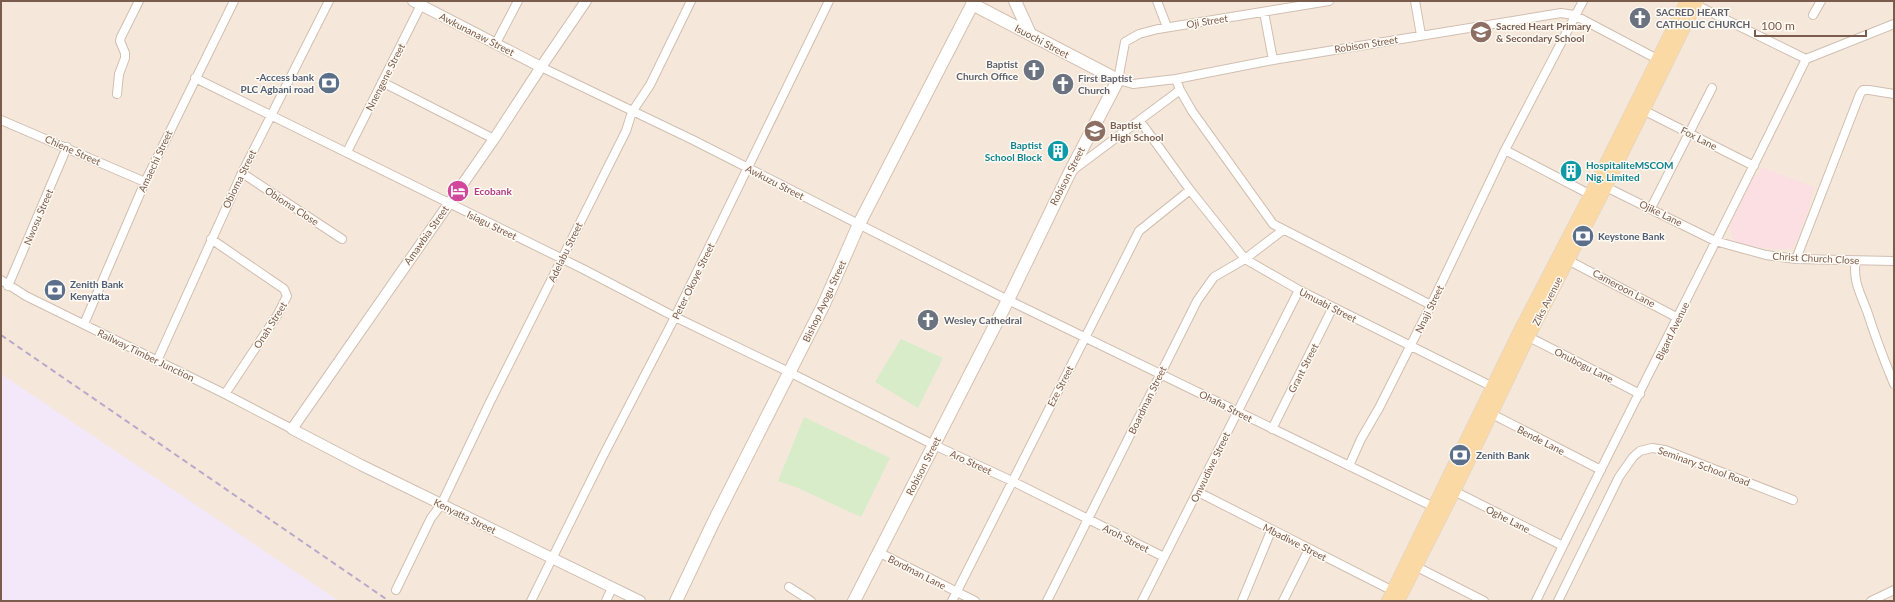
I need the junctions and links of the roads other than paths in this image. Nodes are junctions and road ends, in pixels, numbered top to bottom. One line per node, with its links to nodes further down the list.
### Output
1 (139, 1): 35 (street)
2 (234, 1): 29 (street, Amaechi Street)
3 (328, 1): 39 (street, Obioma Street)
4 (518, 1): 24 (street)
5 (586, 1): 28 (street, Amawbia Street)
6 (691, 1): 38 (street, Adelabu Street)
7 (829, 1): 48 (street, Peter Okoye Street)
8 (1015, 1): 22 (main road)
9 (1157, 1): 21 (street)
10 (1329, 1): 17 (street, Oji Street)
11 (1415, 1): 23 (street)
12 (1821, 1): 18 (street)
13 (419, 2): 24 (street, Awkunanaw Street); 32 (street, Nnengene Street)
14 (971, 2): 22 (main road, Isuochi Street); 57 (main road, Bishop Ayogu Street)
15 (1692, 2): 25 (street); 27 (main road, Ziks Avenue)
16 (1580, 3): 19 (street, Nnaji Street)
17 (1264, 12): 21 (street, Oji Street); 26 (street)
18 (1813, 15)
19 (1574, 16): 23 (street, Robison Street); 27 (street); 45 (street, Nnaji Street)
20 (1894, 24): 25 (street)
21 (1167, 27): 31 (street, Oji Street)
22 (1030, 34): 31 (main road, Isuochi Street)
23 (1421, 36): 26 (street, Robison Street)
24 (496, 43): 28 (street, Awkunanaw Street)
25 (1806, 59): 47 (street, Bigard Avenue)
26 (1273, 60): 30 (street, Robison Street)
27 (1662, 62): 37 (main road, Ziks Avenue)
28 (540, 67): 38 (street, Awkuzu Street); 43 (street, Amawbia Street)
29 (195, 78): 39 (street, Isiagu Street); 51 (street, Amaechi Street)
30 (1176, 79): 31 (street, Robison Street); 34 (street)
31 (1118, 80): 50 (main road, Robison Street)
32 (382, 82): 43 (street); 46 (street, Nnengene Street)
33 (1712, 88): 42 (street)
34 (1180, 90): 41 (street); 58 (street)
35 (117, 94)
36 (1894, 94): 65 (street)
37 (1639, 108): 42 (street, Fox Lane); 52 (main road, Ziks Avenue)
38 (632, 112): 48 (street, Awkuzu Street); 64 (street, Adelabu Street)
39 (271, 116): 46 (street, Isiagu Street); 49 (street, Obioma Street)
40 (1, 120): 44 (street, Chiene Street)
41 (1140, 121): 50 (street); 53 (street, Umuabi Street)
42 (1689, 133): 47 (street, Fox Lane); 56 (street)
43 (494, 139): 55 (street, Amawbia Street)
44 (67, 148): 51 (street, Chiene Street); 69 (street, Nwosu Street)
45 (1505, 150): 54 (street); 72 (street, Nnaji Street)
46 (347, 152): 55 (street, Isiagu Street)
47 (1754, 166): 61 (street, Bigard Avenue)
48 (747, 168): 57 (street, Awkuzu Street); 74 (street, Peter Okoye Street)
49 (242, 173): 59 (street, Obioma Street); 60 (street, Obioma Close)
50 (1069, 174): 71 (main road, Robison Street)
51 (145, 182): 76 (street, Amaechi Street)
52 (1601, 184): 54 (main road, Ziks Avenue); 56 (street, Ojike Lane)
53 (1190, 190): 62 (street, Umuabi Street); 78 (street, Eze Street)
54 (1595, 196): 63 (main road, Ziks Avenue)
55 (448, 204): 64 (street, Isiagu Street); 89 (street, Amawbia Street)
56 (1651, 208): 61 (street, Ojike Lane)
57 (859, 224): 71 (street, Awkuzu Street); 81 (main road, Bishop Ayogu Street)
58 (1283, 230): 62 (street, Boardman Street); 72 (street)
59 (211, 239): 80 (street, Obioma Street); 85 (street, Onah Street)
60 (342, 239)
61 (1715, 241): 65 (street, Christ Church Close); 75 (street, Bigard Avenue)
62 (1246, 258): 70 (street, Umuabi Street); 82 (street, Boardman Street)
63 (1563, 258): 75 (street, Cameroon Lane); 77 (main road, Ziks Avenue)
64 (562, 259): 74 (street, Isiagu Street); 98 (street, Adelabu Street)
65 (1796, 259): 66 (street, Christ Church Close)
66 (1856, 261): 67 (street, Christ Church Close); 83 (street)
67 (1894, 261)
68 (1, 280): 69 (street, Railway Timber Junction)
69 (8, 286): 76 (street, Railway Timber Junction)
70 (1299, 290): 73 (street, Umuabi Street); 87 (street, Onwudiwe Street)
71 (1008, 300): 78 (street, Ohafia Street); 91 (main road, Robison Street)
72 (1431, 305): 79 (street, Nnaji Street)
73 (1333, 307): 79 (street, Umuabi Street); 90 (street, Grant Street)
74 (675, 317): 81 (street, Isiagu Street); 106 (street, Peter Okoye Street)
75 (1678, 318): 86 (street, Bigard Avenue)
76 (84, 324): 80 (street, Railway Timber Junction)
77 (1524, 335): 84 (main road, Ziks Avenue); 86 (street, Onubogu Lane)
78 (1085, 337): 82 (street, Ohafia Street); 94 (street, Eze Street)
79 (1410, 346): 84 (street, Umuabi Street); 92 (street, Nnaji Street)
80 (157, 361): 85 (street, Railway Timber Junction)
81 (789, 372): 91 (street, Aro Street); 117 (main road, Bishop Ayogu Street)
82 (1160, 373): 87 (street, Ohafia Street); 100 (street, Boardman Street)
83 (1894, 384)
84 (1497, 389): 88 (main road, Ziks Avenue)
85 (225, 394): 89 (street, Railway Timber Junction)
86 (1640, 394): 93 (street, Bigard Avenue)
87 (1237, 411): 90 (street, Ohafia Street); 96 (street, Onwudiwe Street)
88 (1486, 411): 93 (street, Bende Lane); 95 (main road, Ziks Avenue); 99 (main road, Ziks Avenue)
89 (292, 429): 98 (street, Kenyatta Street)
90 (1272, 429): 92 (street, Ohafia Street)
91 (934, 445): 94 (street, Aro Street); 104 (main road, Robison Street)
92 (1349, 466): 99 (street, Ohafia Street)
93 (1601, 470): 102 (street, Bigard Avenue)
94 (1012, 481): 100 (street, Aro Street); 112 (street, Eze Street)
95 (1454, 491): 99 (main road, Ziks Avenue); 102 (street, Oghe Lane)
96 (1198, 492): 101 (street, Mbadiwe Street); 105 (street, Onwudiwe Street)
97 (1793, 500): 128 (street, Seminary School Road)
98 (441, 505): 106 (street, Kenyatta Street); 110 (street, Adelabu Street)
99 (1439, 509): 107 (main road, Ziks Avenue)
100 (1089, 519): 105 (street, Aroh Street); 122 (street, Boardman Street)
101 (1271, 531): 103 (street, Mbadiwe Street); 124 (street)
102 (1562, 546): 127 (street, Bigard Avenue)
103 (1309, 549): 113 (street, Mbadiwe Street); 125 (street)
104 (880, 553): 112 (street, Bordman Lane); 119 (main road, Robison Street)
105 (1164, 557): 123 (street, Onwudiwe Street)
106 (553, 558): 109 (street, Kenyatta Street); 114 (street, Peter Okoye Street)
107 (1412, 564): 113 (main road, Ziks Avenue); 126 (street)
108 (789, 587): 118 (street)
109 (612, 588): 115 (street); 116 (street, Kenyatta Street)
110 (396, 590)
111 (1894, 590): 129 (street)
112 (957, 592): 120 (street, Eze Street); 121 (street, Bordman Lane)
113 (1395, 597)
114 (531, 601)
115 (606, 601)
116 (640, 601)
117 (676, 601)
118 (811, 601)
119 (854, 601)
120 (952, 601)
121 (975, 601)
122 (1047, 601)
123 (1142, 601)
124 (1242, 601)
125 (1283, 601)
126 (1484, 601)
127 (1536, 601)
128 (1558, 601)
129 (1871, 601)

